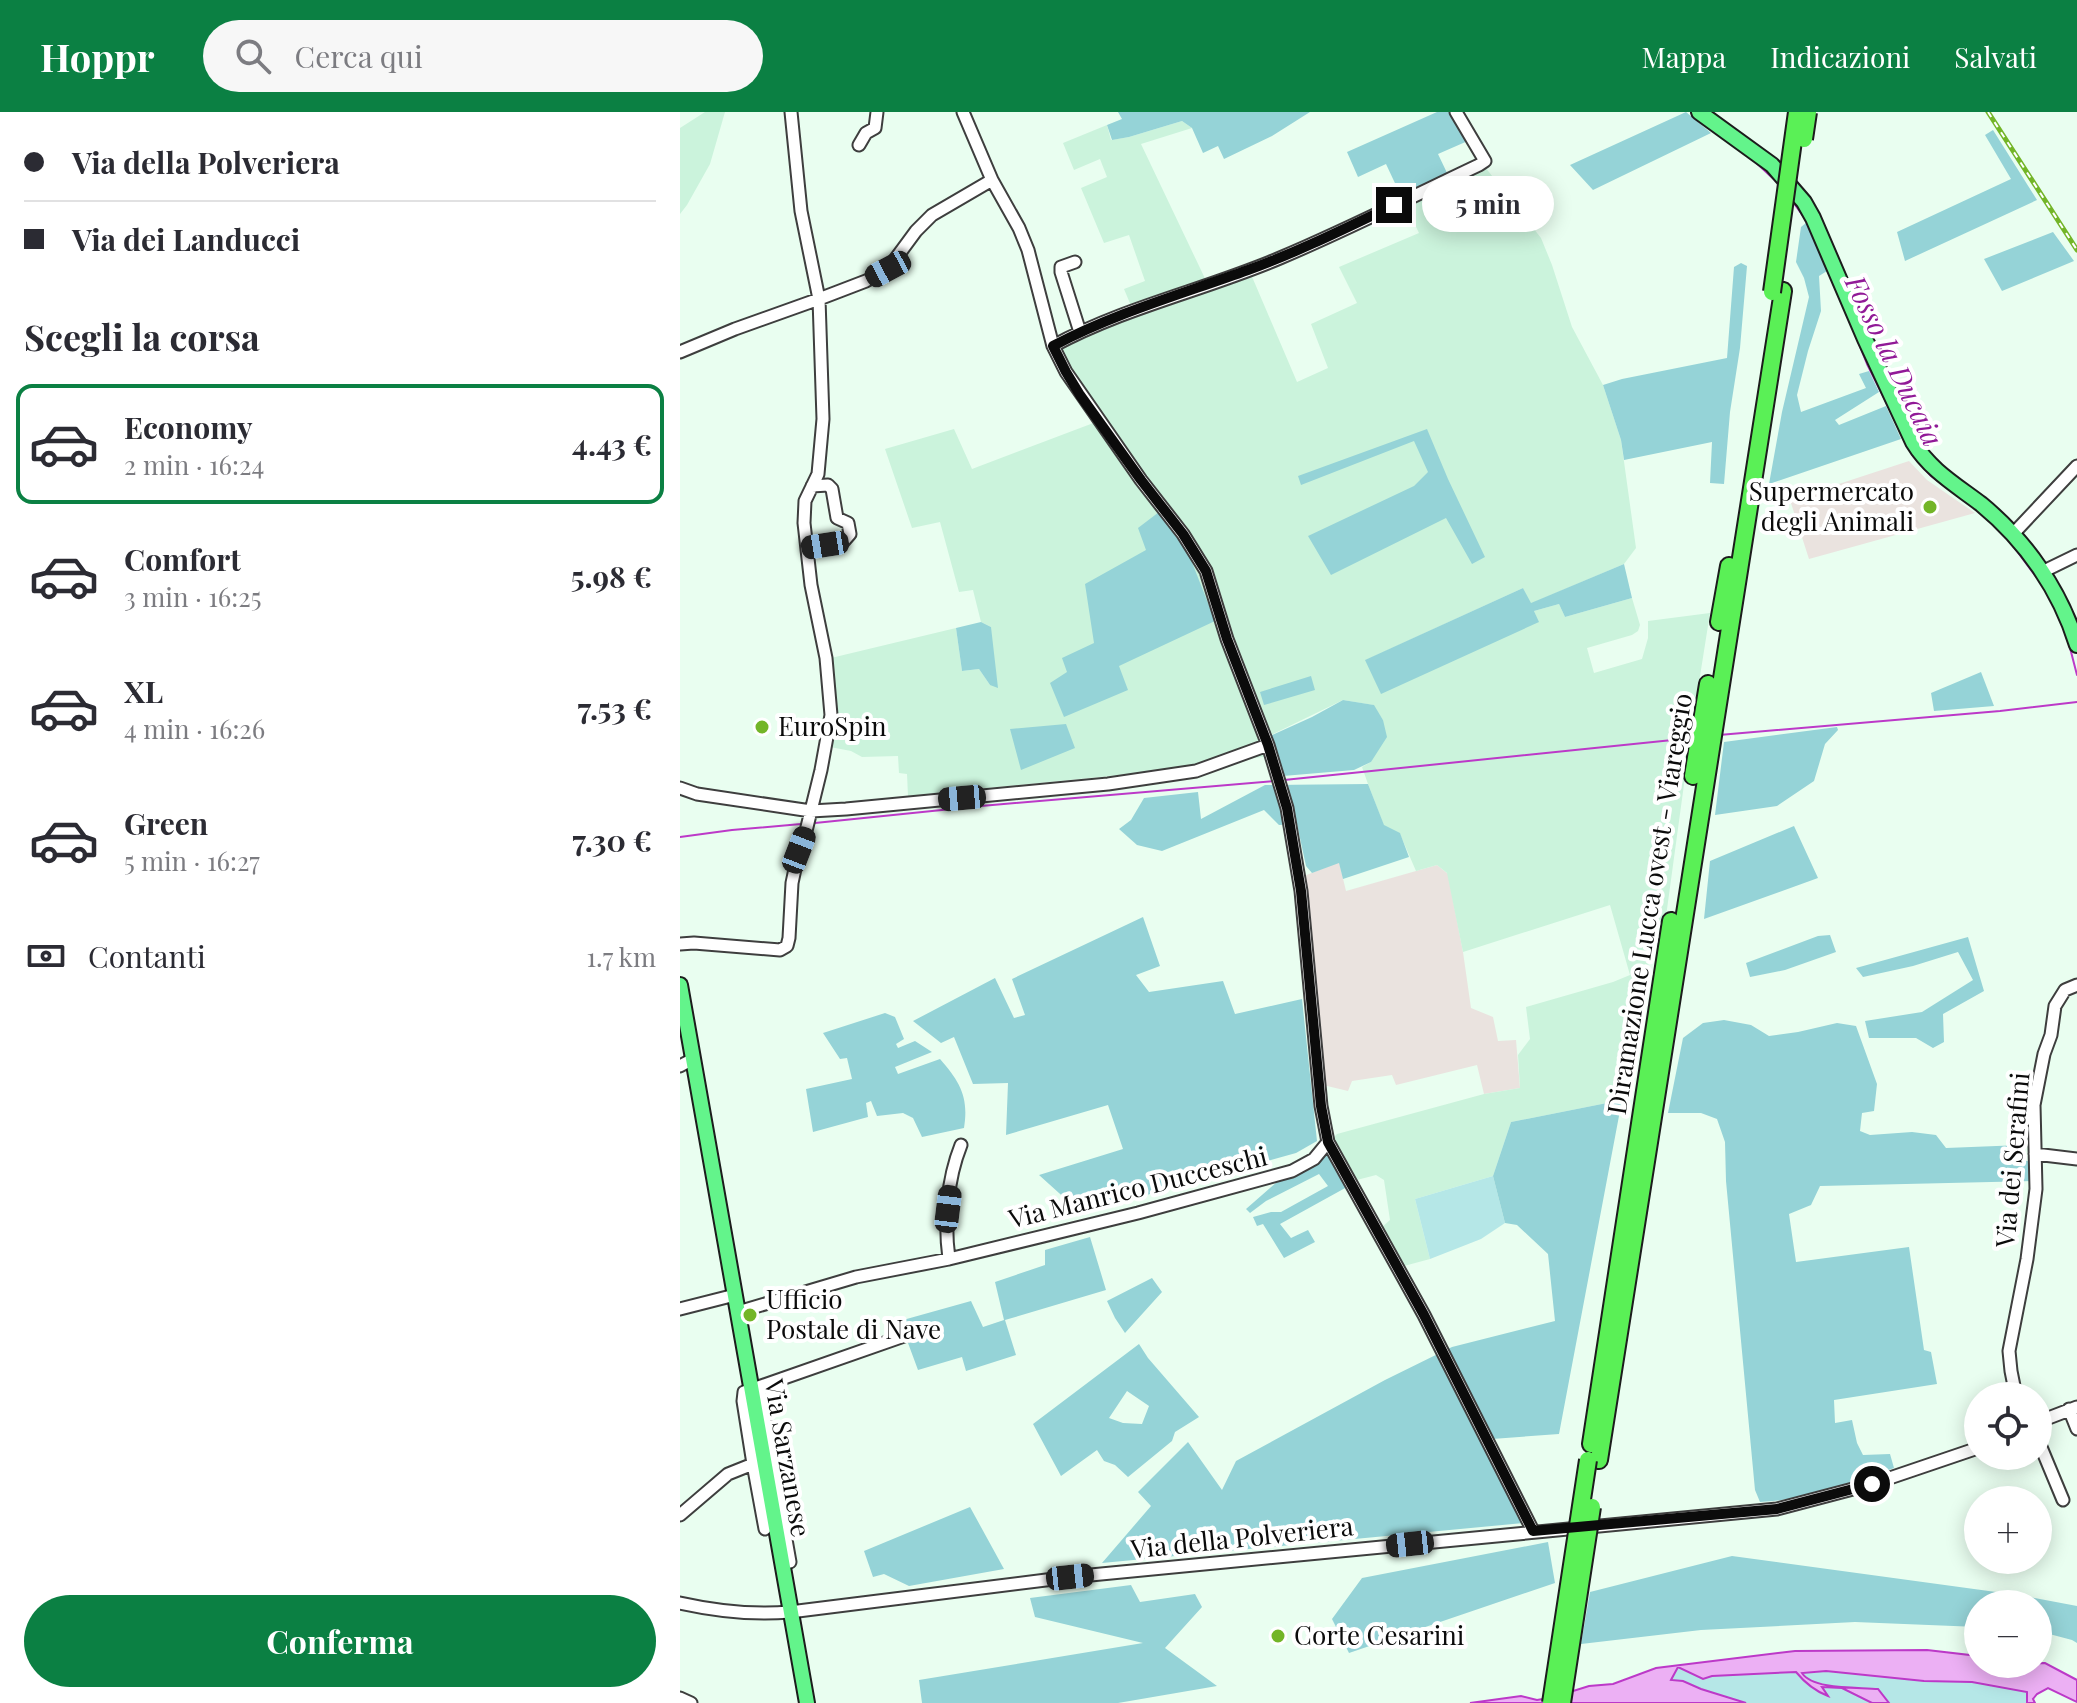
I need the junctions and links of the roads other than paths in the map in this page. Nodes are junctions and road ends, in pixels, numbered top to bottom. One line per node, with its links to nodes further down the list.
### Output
1 (791, 112): 12 (street)
2 (877, 112): 8 (street)
3 (963, 112): 9 (street)
4 (1456, 112): 13 (street)
5 (1699, 112): 18 (main road)
6 (1797, 112): 11 (highway, Diramazione Lucca ovest - Viareggio, bridge)
7 (1808, 112): 11 (highway, Diramazione Lucca ovest - Viareggio, bridge)
8 (859, 145)
9 (992, 180): 12 (street); 14 (street)
10 (1075, 262): 13 (street)
11 (1777, 291): 45 (highway, Diramazione Lucca ovest - Viareggio)
12 (819, 299): 15 (street); 17 (street)
13 (1080, 332): 14 (street)
14 (1053, 346): 23 (street)
15 (680, 352)
16 (2077, 466): 18 (street)
17 (812, 486): 19 (street); 19 (street)
18 (2013, 534): 21 (main road)
19 (807, 548): 25 (street)
20 (2077, 555): 21 (street)
21 (2042, 572): 22 (main road)
22 (2077, 645)
23 (1268, 745): 25 (street); 30 (street)
24 (680, 788): 25 (street)
25 (811, 811): 26 (street)
26 (680, 944)
27 (680, 985): 29 (main road, Via Sarzanese)
28 (2077, 985): 32 (street, Via dei Serafini)
29 (686, 1063): 35 (main road, Via Sarzanese)
30 (1328, 1142): 34 (street, Via Manrico Ducceschi); 51 (street)
31 (961, 1145): 34 (street)
32 (2035, 1154): 33 (street); 39 (street, Via dei Serafini)
33 (2077, 1159)
34 (949, 1259): 37 (street, Via Manrico Ducceschi)
35 (735, 1295): 36 (street); 37 (main road, Via Sarzanese)
36 (680, 1309)
37 (738, 1312): 40 (main road, Via Sarzanese)
38 (907, 1335): 40 (street)
39 (2013, 1382)
40 (755, 1387): 46 (street); 52 (street); 54 (main road, Via Sarzanese)
41 (2073, 1408): 42 (street); 43 (street)
42 (2052, 1416)
43 (2077, 1429)
44 (1964, 1453): 51 (street, Via della Polveriera)
45 (1594, 1460): 58 (highway, Diramazione Lucca ovest - Viareggio, bridge); 59 (highway, Diramazione Lucca ovest - Viareggio, bridge)
46 (753, 1464): 49 (street); 50 (street)
47 (2050, 1470): 48 (street)
48 (2063, 1500)
49 (680, 1515)
50 (765, 1529)
51 (1533, 1531): 54 (street, Via della Polveriera)
52 (790, 1562)
53 (680, 1603): 54 (street, Via della Polveriera)
54 (790, 1612): 57 (main road, Via Sarzanese)
55 (680, 1698): 56 (street)
56 (691, 1703)
57 (807, 1703)
58 (1551, 1703)
59 (1562, 1703)

